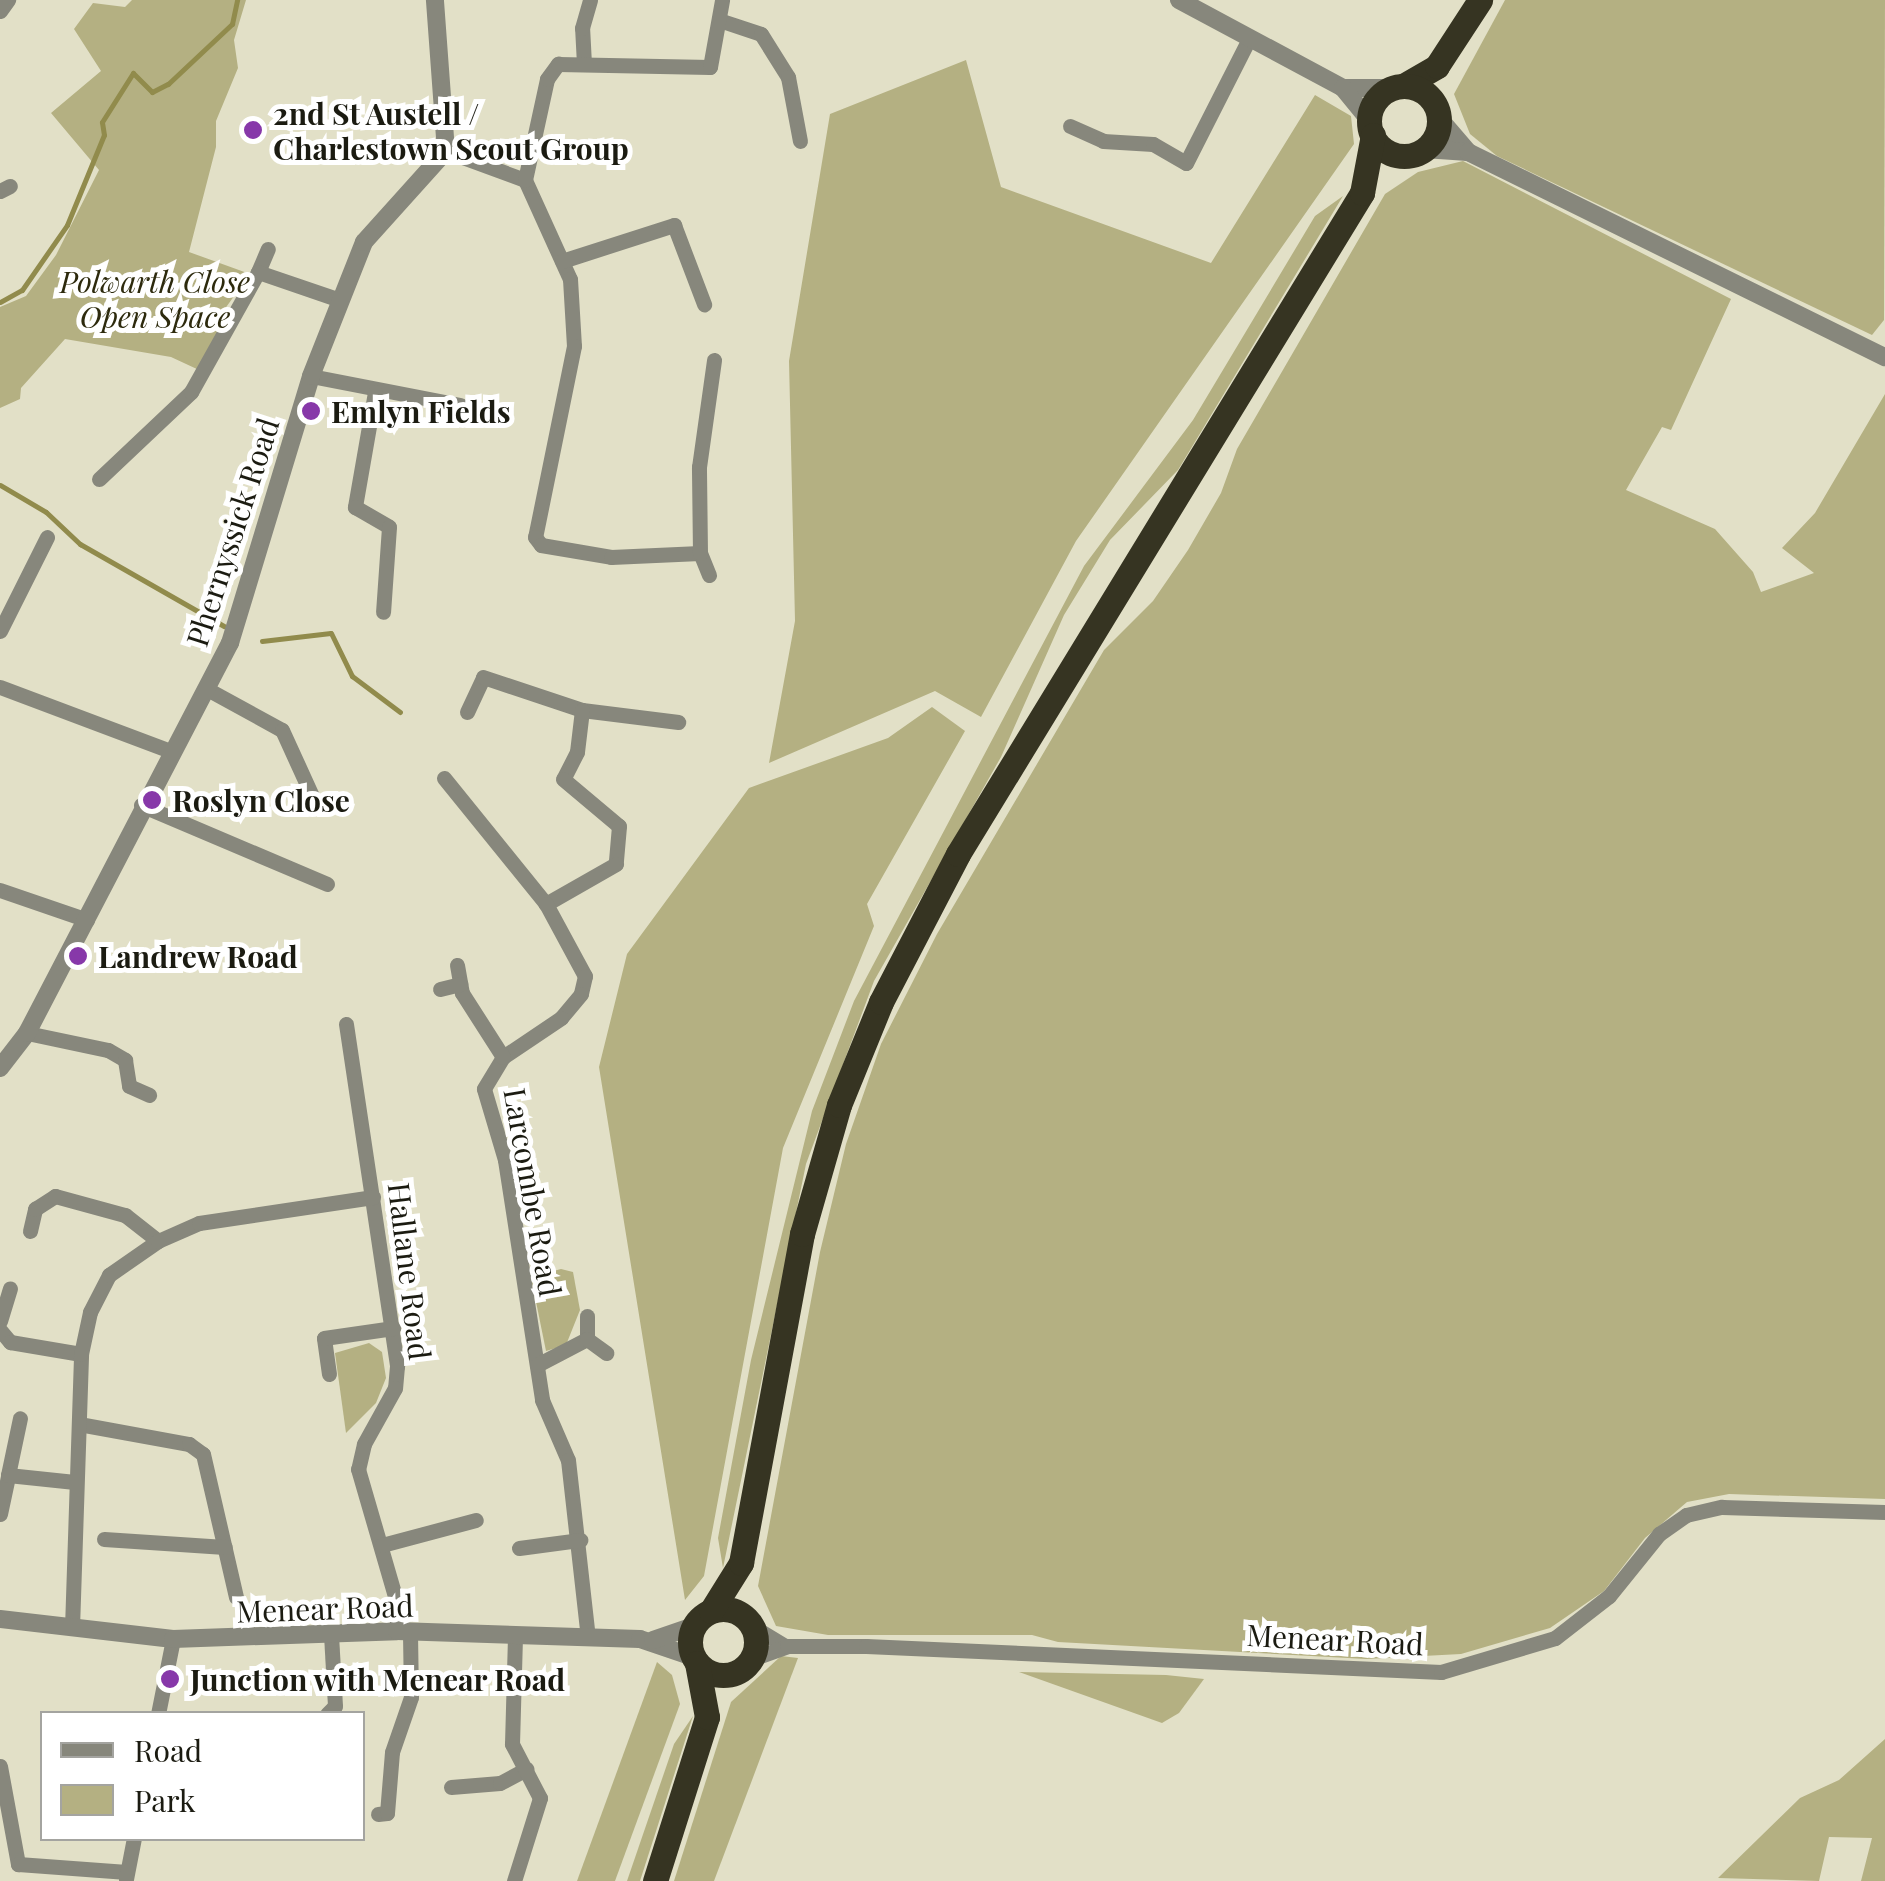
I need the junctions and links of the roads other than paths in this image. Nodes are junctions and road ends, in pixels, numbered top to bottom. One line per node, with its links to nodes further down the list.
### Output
1 (8, 0): 7 (street)
2 (435, 0): 18 (street)
3 (590, 0): 11 (street)
4 (722, 0): 8 (street)
5 (1179, 0): 9 (street)
6 (1480, 0): 10 (highway)
7 (0, 11)
8 (719, 20): 11 (street); 17 (street)
9 (1248, 41): 13 (street); 15 (street)
10 (1449, 52): 12 (highway); 14 (highway)
11 (584, 64): 21 (street)
12 (1397, 87): 13 (street); 14 (highway); 16 (highway)
13 (1343, 88): 16 (street)
14 (1438, 113): 19 (highway); 20 (street)
15 (1070, 126)
16 (1371, 128): 19 (highway); 22 (highway)
17 (800, 141)
18 (446, 152): 21 (street); 26 (street, Phernyssick Road)
19 (1418, 152): 20 (street); 22 (highway)
20 (1468, 152): 28 (street)
21 (526, 180): 24 (street)
22 (1362, 193): 89 (highway)
23 (268, 249): 25 (street)
24 (562, 261): 27 (street); 35 (street)
25 (258, 272): 26 (street); 33 (street)
26 (340, 300): 30 (street, Phernyssick Road)
27 (704, 304)
28 (1885, 356)
29 (714, 360): 35 (street)
30 (310, 376): 31 (street); 40 (street, Phernyssick Road)
31 (375, 392): 32 (street); 37 (street)
32 (460, 405)
33 (99, 480)
34 (46, 538): 38 (street)
35 (700, 553): 36 (street)
36 (708, 575)
37 (383, 612)
38 (0, 631)
39 (0, 687): 44 (street)
40 (208, 690): 44 (street, Phernyssick Road); 46 (street)
41 (582, 710): 42 (street); 43 (street); 50 (street)
42 (467, 712)
43 (678, 722)
44 (170, 750): 47 (street, Phernyssick Road)
45 (444, 778): 50 (street, Larcombe Road)
46 (313, 798)
47 (141, 805): 48 (street); 51 (street, Phernyssick Road)
48 (326, 884)
49 (0, 890): 51 (street)
50 (546, 904): 57 (street, Larcombe Road)
51 (86, 920): 56 (street, Phernyssick Road)
52 (456, 965): 53 (street)
53 (460, 984): 54 (street); 57 (street)
54 (440, 988)
55 (346, 1024): 60 (street, Hallane Road)
56 (26, 1033): 58 (street, Phernyssick Road); 59 (street)
57 (502, 1056): 71 (street, Larcombe Road)
58 (0, 1068)
59 (150, 1096)
60 (373, 1197): 62 (street); 66 (street, Hallane Road)
61 (30, 1231): 62 (street)
62 (158, 1241): 70 (street)
63 (10, 1289): 65 (street)
64 (587, 1316): 68 (street)
65 (0, 1321)
66 (393, 1328): 72 (street); 85 (street, Hallane Road)
67 (0, 1330): 70 (street)
68 (587, 1339): 69 (street); 71 (street)
69 (606, 1353)
70 (81, 1354): 74 (street)
71 (537, 1365): 83 (street, Larcombe Road)
72 (329, 1374)
73 (20, 1418): 75 (street)
74 (79, 1424): 76 (street); 87 (street)
75 (8, 1475): 76 (street); 78 (street)
76 (75, 1482): 94 (street)
77 (1885, 1512): 101 (street, Menear Road)
78 (0, 1514)
79 (476, 1520): 81 (street)
80 (151, 1523): 84 (street)
81 (454, 1527): 85 (street); 86 (street)
82 (104, 1538): 84 (street)
83 (580, 1540): 88 (street); 98 (street, Larcombe Road)
84 (150, 1542): 87 (street)
85 (382, 1544): 95 (street, Hallane Road)
86 (459, 1546)
87 (225, 1547): 90 (street)
88 (536, 1563)
89 (741, 1563): 91 (highway); 93 (highway)
90 (236, 1597)
91 (702, 1618): 93 (highway); 100 (street, Menear Road); 102 (highway)
92 (0, 1619): 94 (street, Menear Road)
93 (750, 1622): 101 (street, Menear Road); 103 (highway)
94 (72, 1628): 99 (street, Menear Road)
95 (404, 1632): 96 (street, Menear Road); 97 (street, Menear Road); 110 (street, Hallane Road)
96 (331, 1634): 99 (street, Menear Road); 105 (street)
97 (516, 1635): 98 (street, Menear Road); 108 (street)
98 (588, 1638): 100 (street, Menear Road)
99 (173, 1639): 104 (street)
100 (653, 1640): 102 (street, Menear Road)
101 (788, 1646): 103 (street, Menear Road)
102 (695, 1660): 103 (highway); 106 (highway)
103 (747, 1664): 106 (highway)
104 (159, 1711)
105 (330, 1711)
106 (707, 1717): 114 (highway)
107 (0, 1766): 112 (street)
108 (526, 1768): 109 (street); 113 (street)
109 (451, 1787)
110 (389, 1815)
111 (133, 1841): 112 (street)
112 (126, 1876)
113 (514, 1881)
114 (655, 1881)

